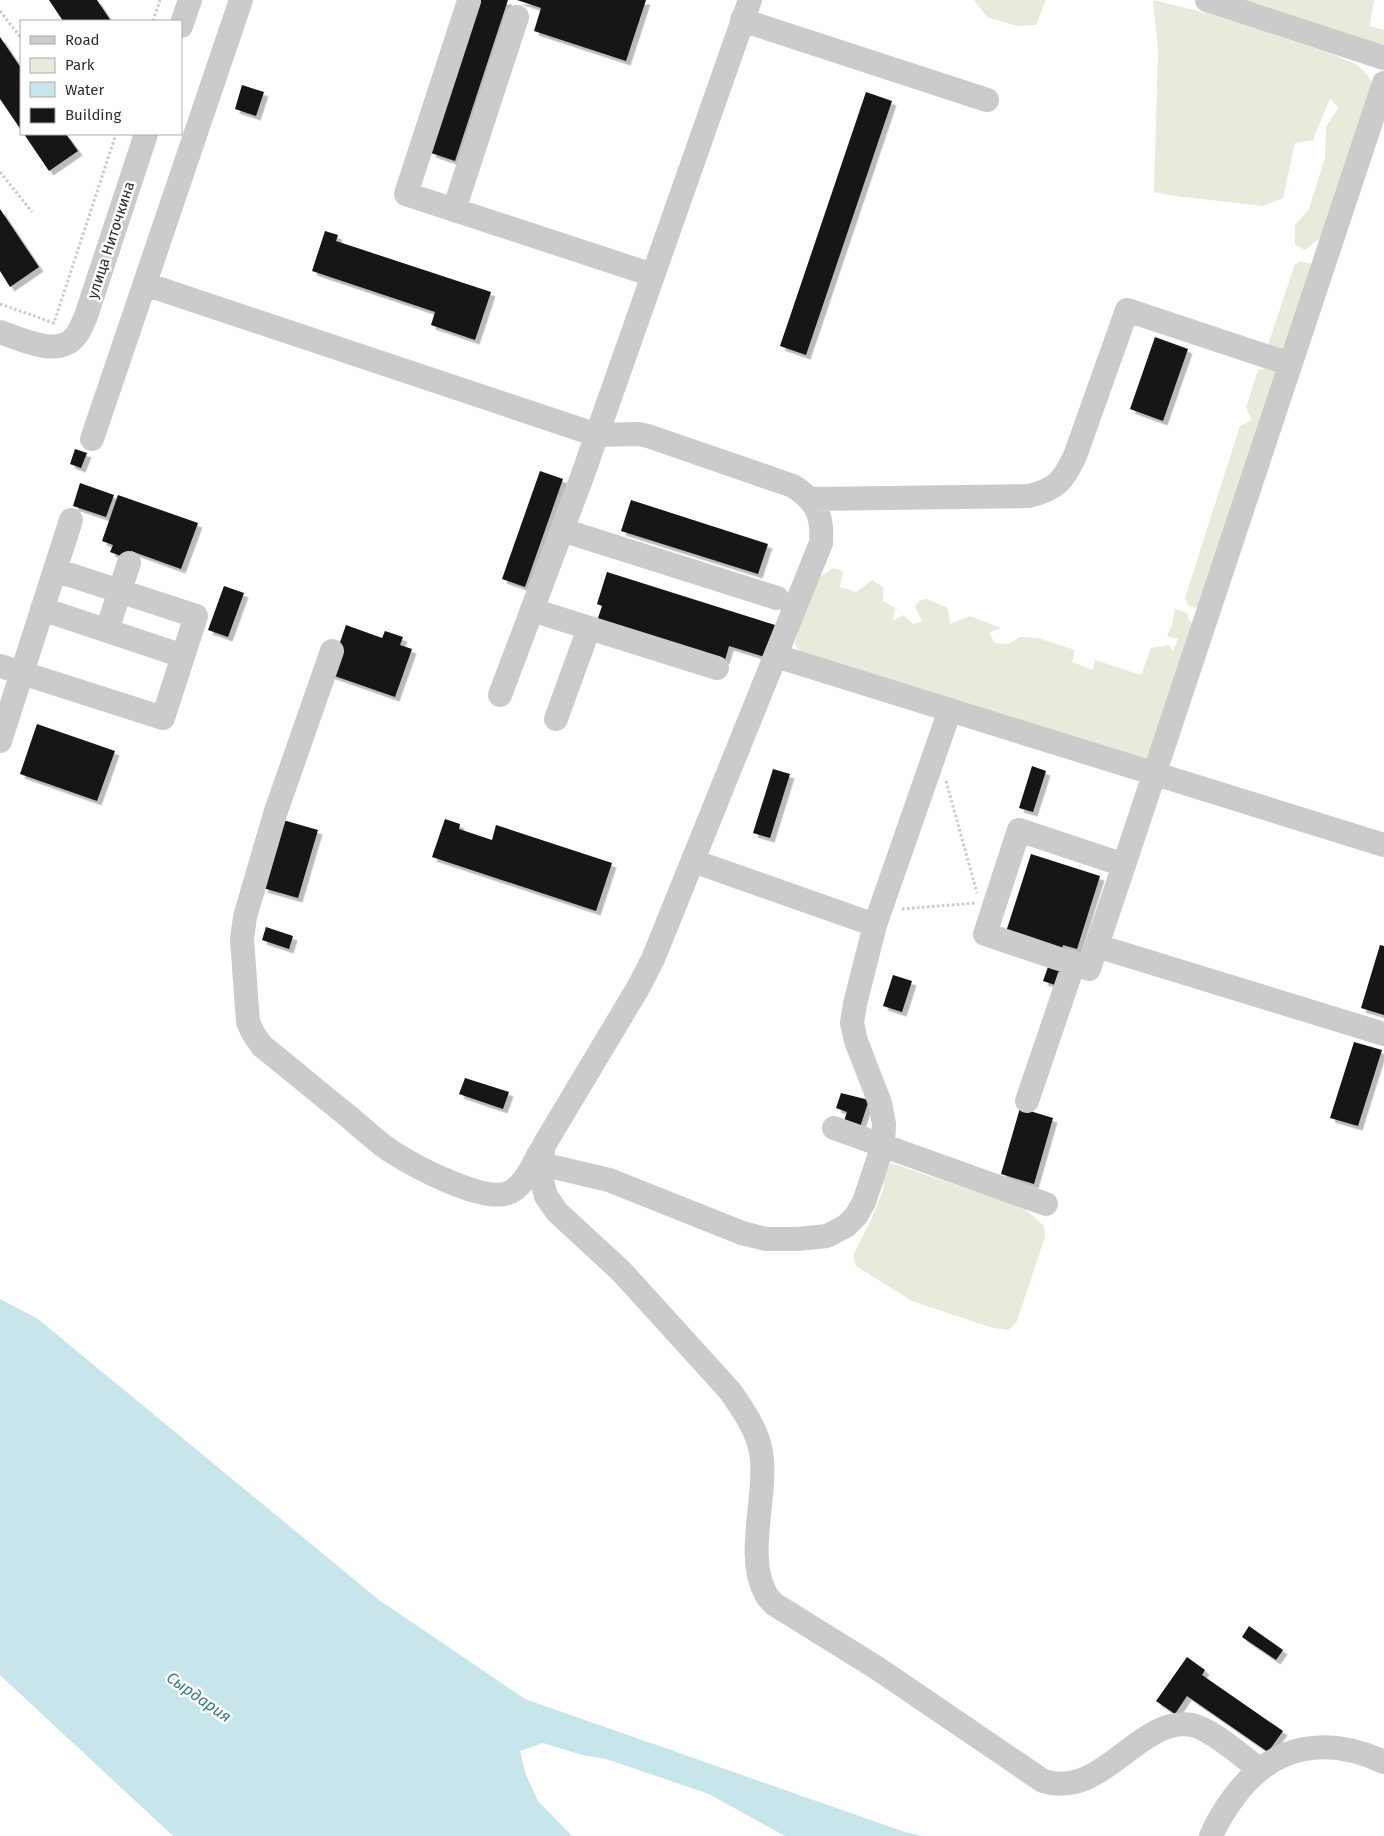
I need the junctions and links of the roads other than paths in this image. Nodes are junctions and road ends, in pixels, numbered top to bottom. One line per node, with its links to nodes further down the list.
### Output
1 (190, 0): 7 (street)
2 (241, 0): 14 (street)
3 (1207, 0): 8 (street)
4 (469, 1): 12 (street)
5 (746, 10): 10 (street); 13 (street)
6 (517, 17): 12 (street)
7 (182, 23)
8 (1384, 58)
9 (1384, 83): 16 (street)
10 (987, 100)
11 (146, 135): 15 (street, улица Ниточкина)
12 (454, 210): 13 (street)
13 (653, 275): 17 (street)
14 (145, 284): 17 (street); 18 (street)
15 (2, 339)
16 (1290, 364): 19 (street); 39 (street)
17 (597, 435): 19 (street); 21 (street)
18 (92, 439)
19 (811, 499): 32 (street)
20 (71, 520): 23 (street)
21 (562, 530): 25 (street); 27 (street)
22 (130, 563): 24 (street)
23 (55, 570): 24 (street); 26 (street)
24 (120, 591): 29 (street); 31 (street)
25 (777, 598)
26 (42, 609): 29 (street); 34 (street)
27 (532, 610): 28 (street); 35 (street)
28 (589, 628): 33 (street); 37 (street)
29 (107, 630): 31 (street)
30 (332, 651): 50 (street)
31 (183, 656): 34 (street)
32 (776, 656): 36 (street); 41 (street)
33 (717, 668)
34 (11, 669): 38 (street)
35 (500, 695)
36 (950, 710): 39 (street); 43 (street)
37 (556, 718)
38 (0, 741)
39 (1154, 773): 40 (street); 42 (street)
40 (1384, 845)
41 (693, 860): 43 (street); 50 (street)
42 (1124, 865): 44 (street); 45 (street)
43 (877, 918): 49 (street)
44 (1097, 946): 45 (street); 46 (street)
45 (1074, 963): 47 (street)
46 (1384, 1034)
47 (1027, 1101)
48 (834, 1128): 49 (street)
49 (883, 1145): 50 (street); 51 (street)
50 (542, 1154): 53 (street)
51 (1046, 1204)
52 (1384, 1762): 53 (street)
53 (1259, 1769): 54 (street)
54 (1211, 1836)

